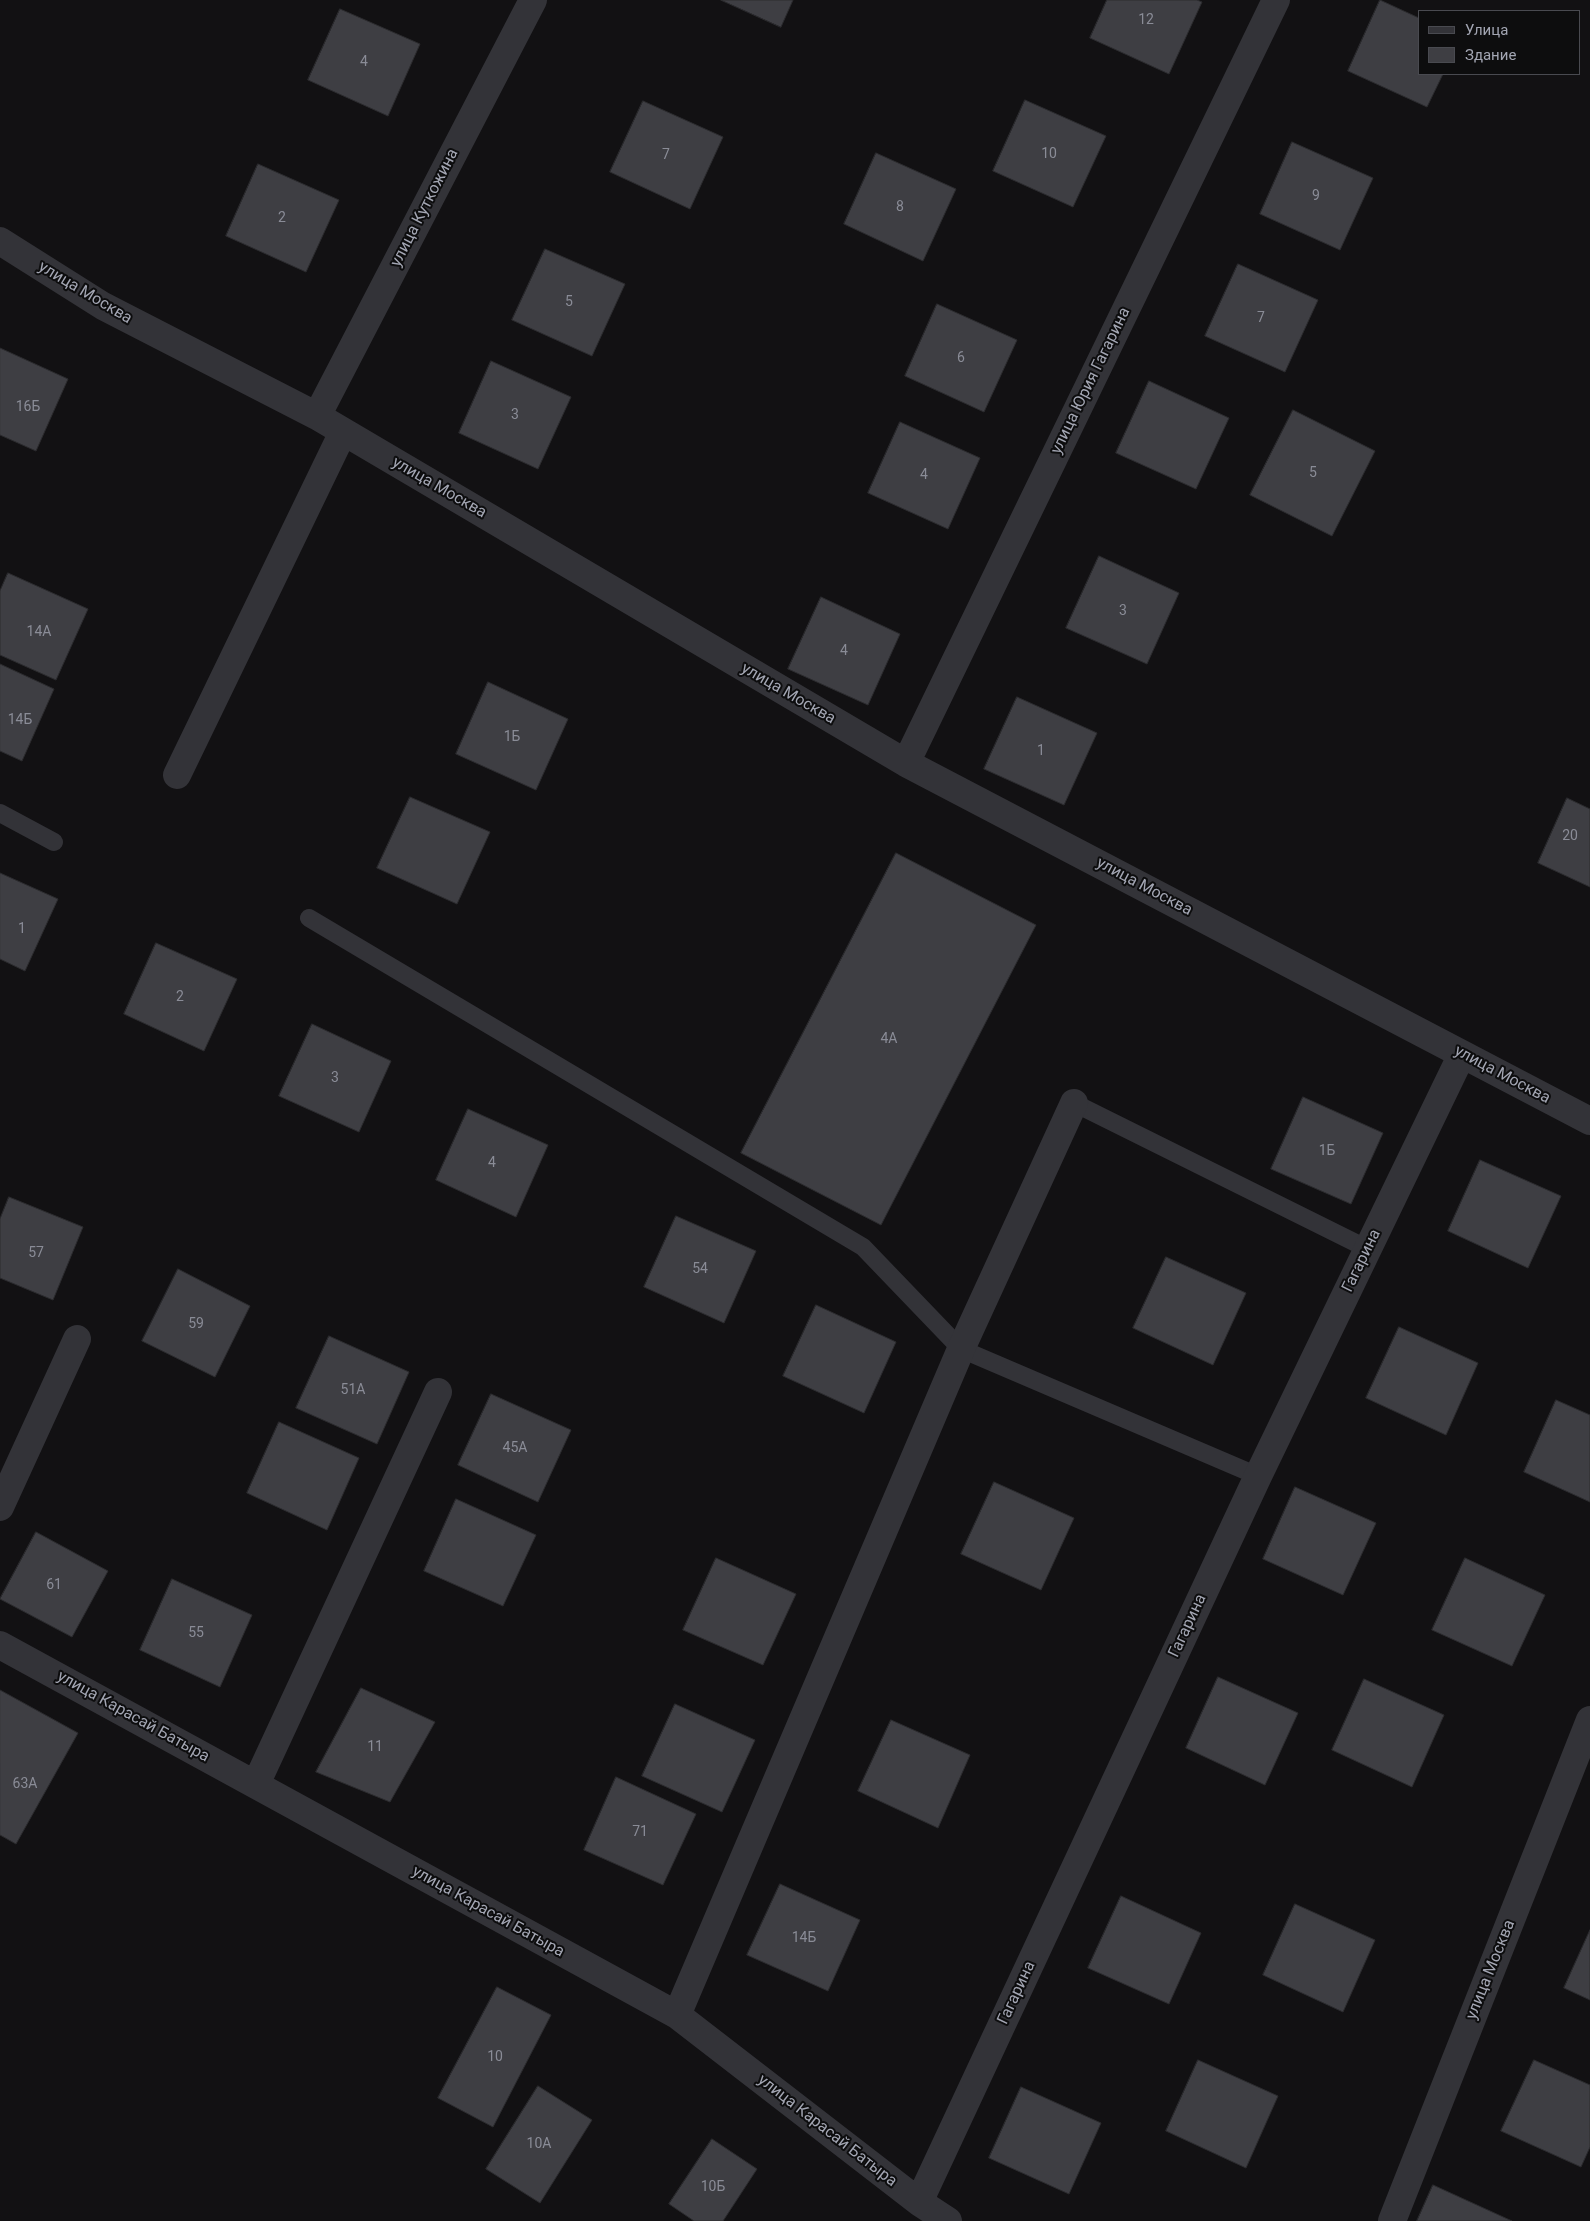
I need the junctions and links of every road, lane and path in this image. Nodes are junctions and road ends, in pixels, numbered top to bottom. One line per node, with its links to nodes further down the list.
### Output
1 (533, 0): 4 (street, улица Куткожина)
2 (1276, 0): 6 (street, улица Юрия Гагарина)
3 (0, 241): 4 (street, улица Москва)
4 (317, 416): 5 (street, улица Москва)
5 (342, 432): 6 (street, улица Москва); 7 (street)
6 (906, 763): 11 (street, улица Москва)
7 (177, 775)
8 (0, 813): 9 (lane)
9 (54, 842)
10 (309, 918): 16 (lane)
11 (1462, 1054): 13 (street, улица Москва); 14 (street, Гагарина)
12 (1074, 1103): 14 (lane); 16 (street)
13 (1590, 1121)
14 (1368, 1249): 18 (street, Гагарина)
15 (77, 1339): 19 (street)
16 (961, 1349): 18 (lane); 23 (street)
17 (438, 1392): 22 (street)
18 (1258, 1476): 24 (street, Гагарина)
19 (0, 1507)
20 (0, 1645): 22 (street, улица Карасай Батыра)
21 (1590, 1720): 26 (street, улица Москва)
22 (256, 1784): 23 (street, улица Карасай Батыра)
23 (677, 2015): 24 (street, улица Карасай Батыра)
24 (919, 2202): 25 (street, улица Карасай Батыра)
25 (948, 2221)
26 (1392, 2221)

